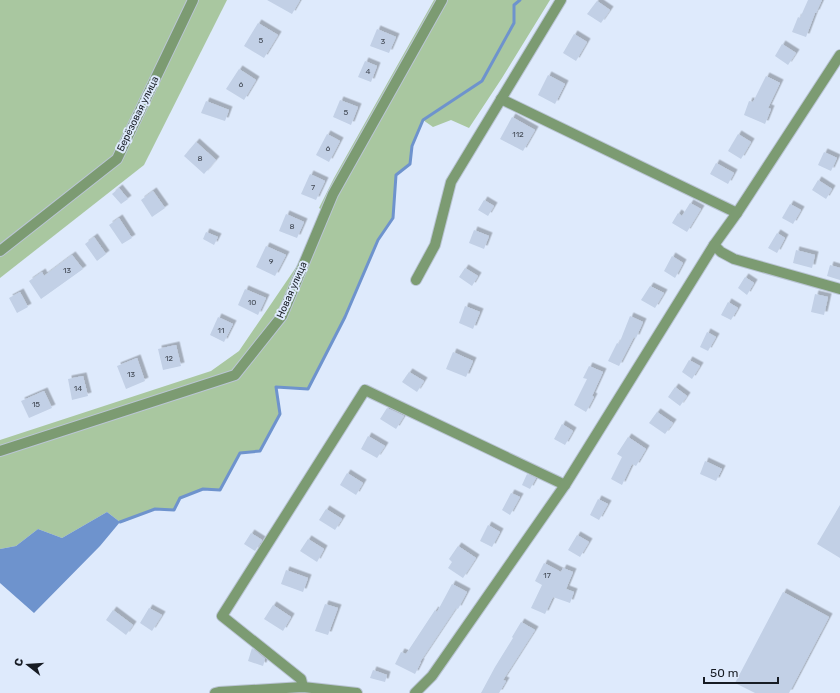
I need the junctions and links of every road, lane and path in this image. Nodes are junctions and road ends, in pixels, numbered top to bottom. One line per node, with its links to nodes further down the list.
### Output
1 (193, 0): 8 (street, Берёзовая улица)
2 (442, 0): 11 (street, Новая улица)
3 (561, 0): 5 (street)
4 (840, 55): 6 (street)
5 (501, 99): 6 (street); 9 (street)
6 (737, 213): 7 (street)
7 (714, 245): 10 (street); 12 (street)
8 (0, 251)
9 (416, 280)
10 (840, 288)
11 (0, 451)
12 (565, 485): 13 (street); 16 (street)
13 (303, 687): 14 (street); 15 (street)
14 (215, 693)
15 (357, 693)
16 (415, 693)

